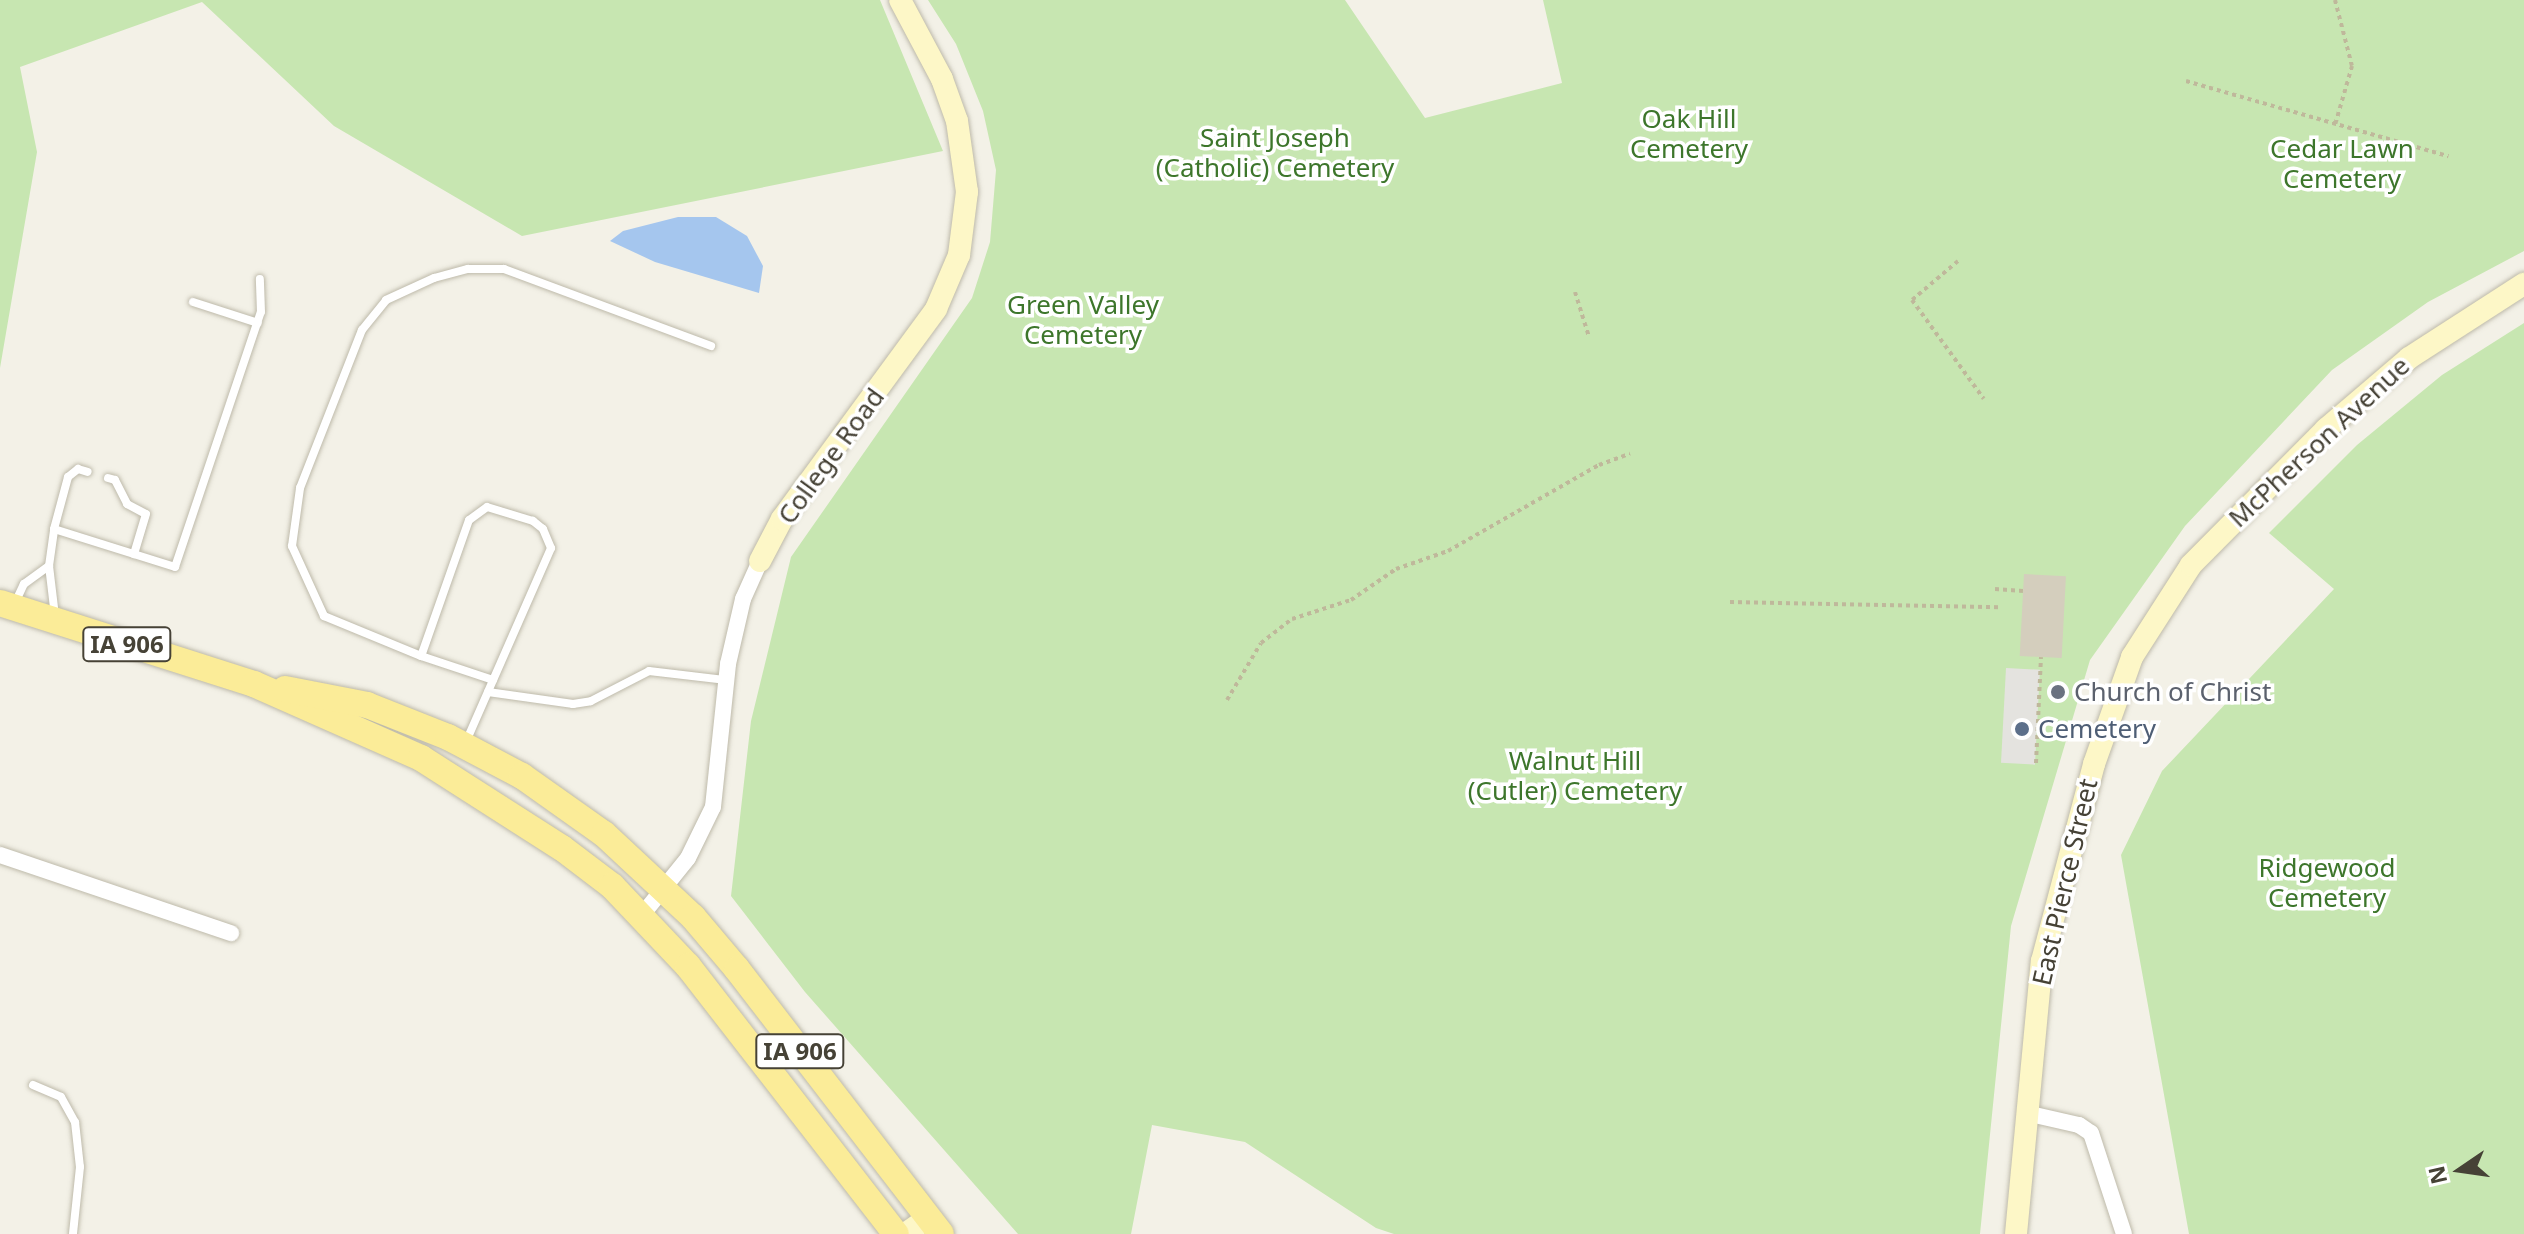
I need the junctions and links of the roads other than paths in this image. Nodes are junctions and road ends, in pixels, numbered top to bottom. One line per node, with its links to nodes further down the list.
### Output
1 (900, 0): 11 (main road, College Road)
2 (260, 279): 5 (lane)
3 (2524, 284): 13 (main road, McPherson Avenue)
4 (193, 302): 5 (lane)
5 (258, 323): 10 (lane)
6 (711, 346): 16 (lane)
7 (88, 472): 9 (lane)
8 (108, 478): 10 (lane)
9 (54, 529): 10 (lane); 12 (lane)
10 (134, 554)
11 (760, 561): 18 (street, College Road)
12 (49, 566): 14 (lane); 15 (lane)
13 (2170, 594): 27 (main road, East Pierce Street)
14 (7, 605): 15 (main road, IA 906)
15 (54, 621): 19 (main road, IA 906)
16 (421, 656): 17 (lane); 17 (lane)
17 (493, 680): 20 (lane)
18 (727, 680): 20 (lane); 23 (street, College Road)
19 (254, 684): 21 (main road, IA 906); 24 (main road, IA 906)
20 (488, 692): 21 (lane)
21 (465, 744): 23 (main road, IA 906)
22 (0, 855): 25 (street)
23 (665, 891): 24 (street, College Road); 28 (main road, IA 906)
24 (642, 915): 30 (main road, IA 906)
25 (231, 933)
26 (33, 1085): 29 (lane)
27 (2026, 1113): 32 (main road, East Pierce Street); 33 (street)
28 (935, 1226): 31 (main road)
29 (73, 1234)
30 (896, 1234)
31 (905, 1234)
32 (2016, 1234)
33 (2124, 1234)

